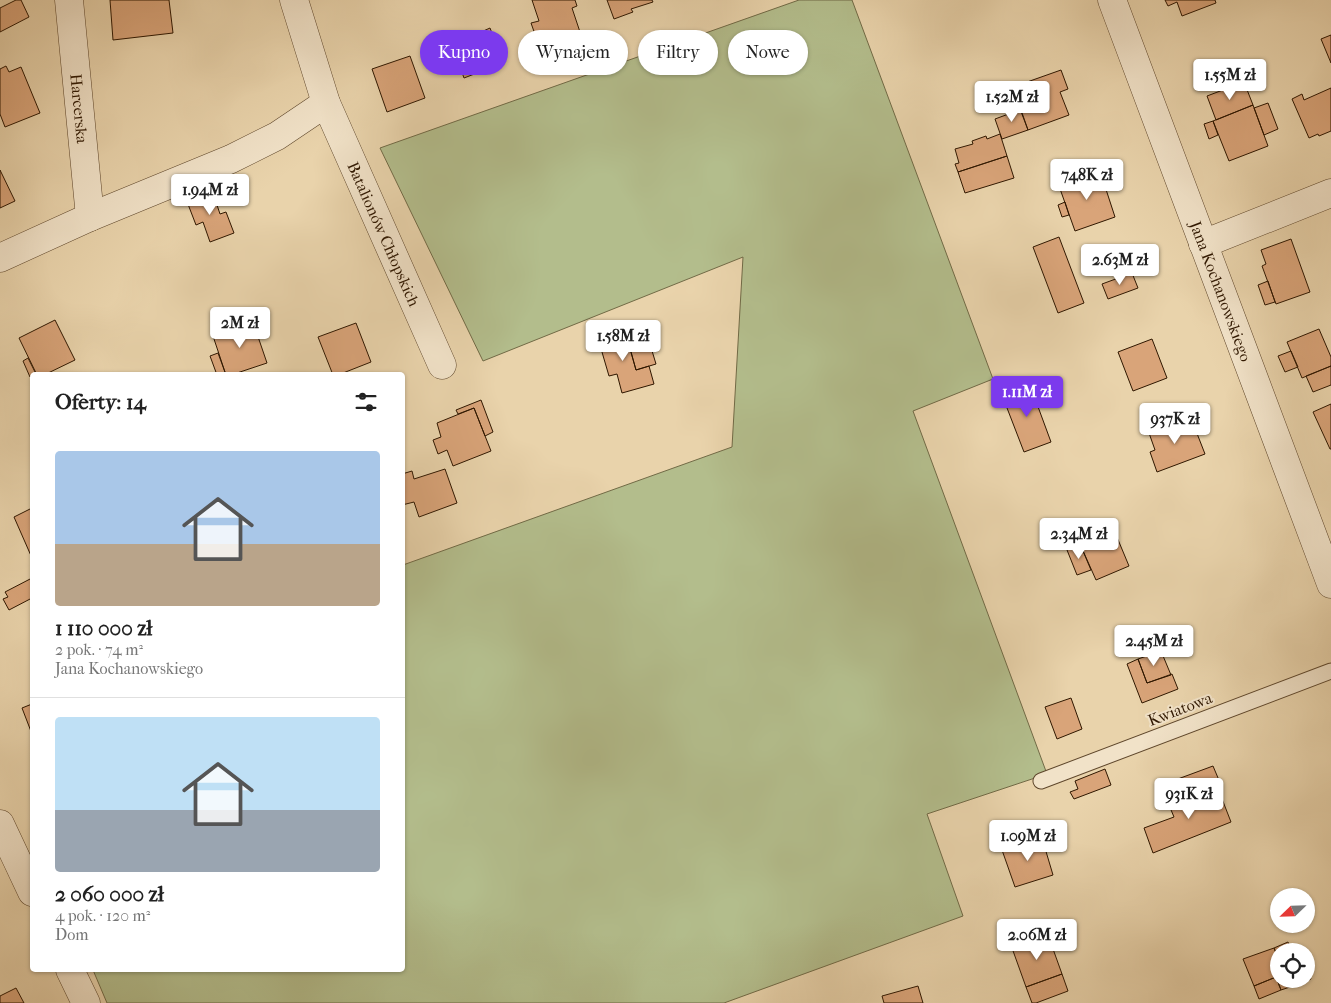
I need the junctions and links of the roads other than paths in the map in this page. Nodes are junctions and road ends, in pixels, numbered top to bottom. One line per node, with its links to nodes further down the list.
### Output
1 (69, 0): 6 (street, Harcerska)
2 (294, 0): 4 (street, Batalionów Chłopskich)
3 (1112, 0): 7 (street, Jana Kochanowskiego)
4 (326, 103): 6 (street); 9 (street, Batalionów Chłopskich)
5 (1331, 193): 7 (street)
6 (90, 217): 8 (street)
7 (1203, 244): 10 (street, Jana Kochanowskiego)
8 (0, 258)
9 (442, 365)
10 (1331, 584)
11 (1331, 671): 12 (lane, Kwiatowa)
12 (1041, 780)
13 (0, 824): 14 (street)
14 (30, 888)
15 (71, 972): 16 (street)
16 (86, 1003)

